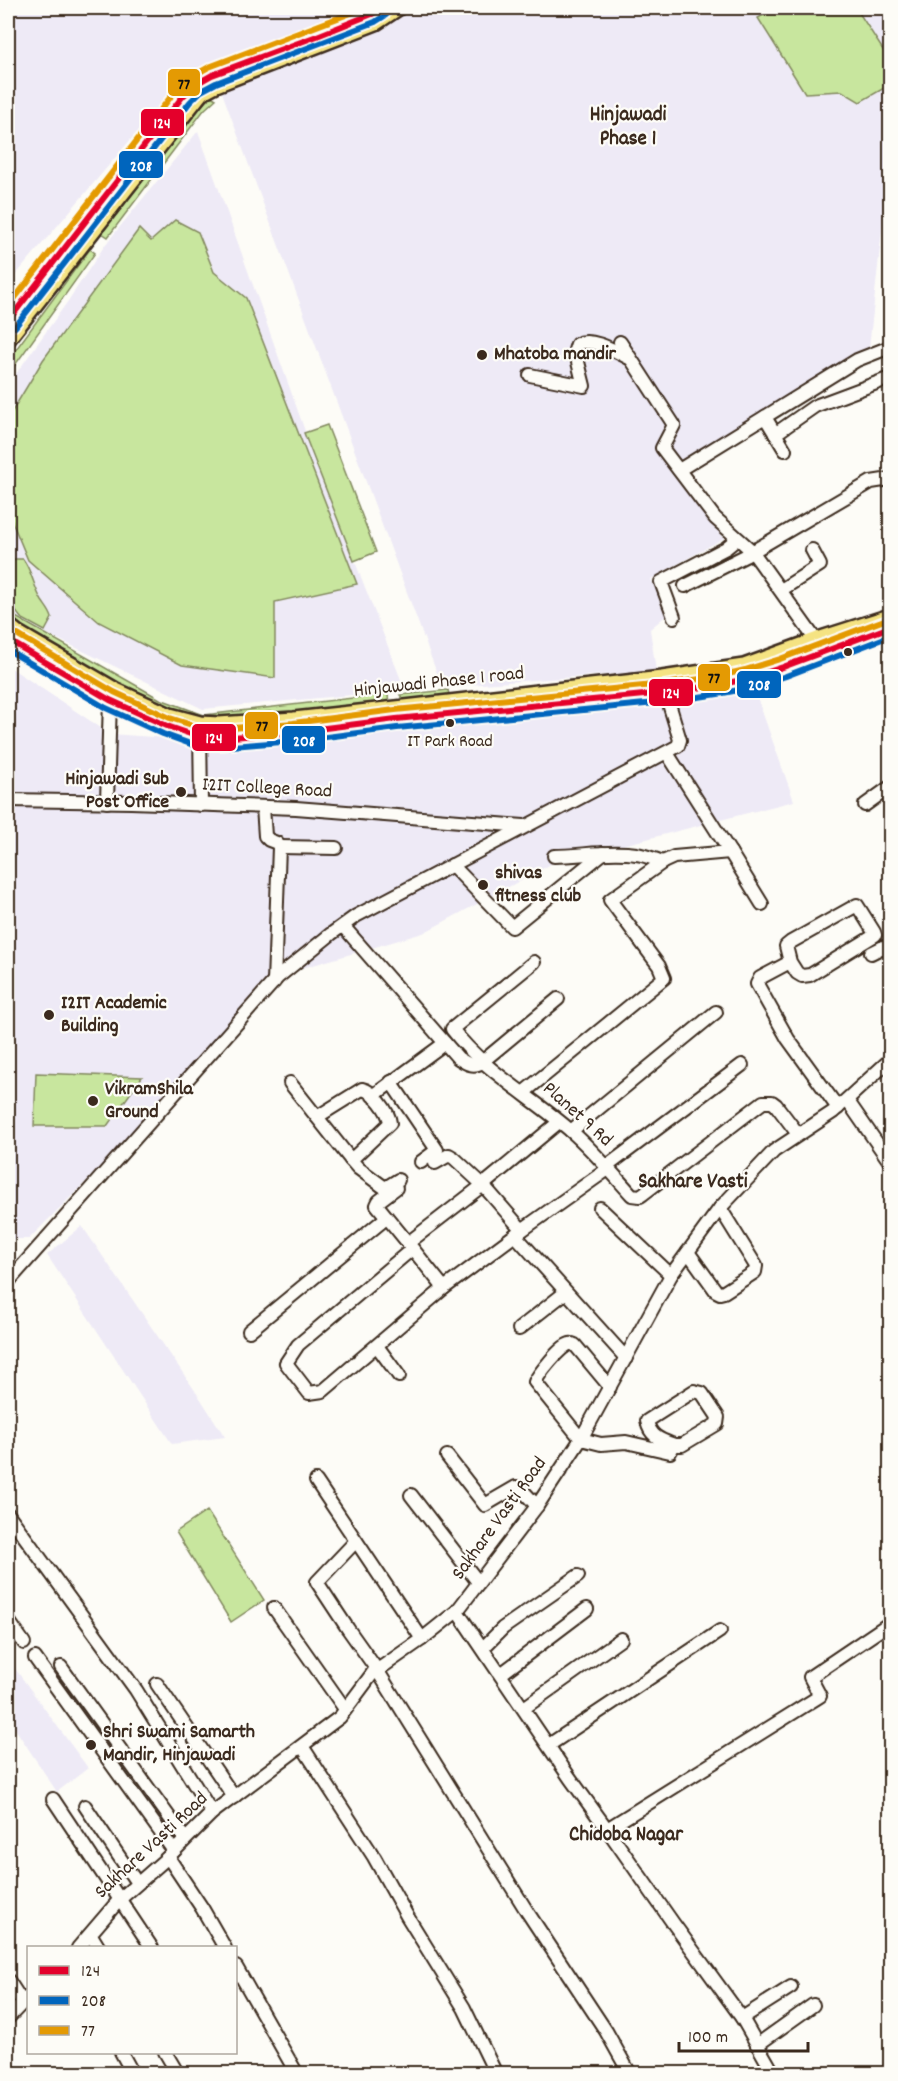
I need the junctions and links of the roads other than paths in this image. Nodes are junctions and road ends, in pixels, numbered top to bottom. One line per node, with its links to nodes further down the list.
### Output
1 (381, 8): 3 (main road)
2 (397, 8): 3 (main road)
3 (319, 41): 4 (main road); 5 (main road)
4 (8, 321)
5 (8, 338)
6 (620, 342): 8 (street)
7 (891, 347): 11 (street)
8 (630, 358): 9 (street); 14 (street)
9 (530, 375)
10 (891, 378): 12 (street)
11 (765, 417): 12 (street); 14 (street)
12 (776, 434): 13 (street)
13 (785, 450)
14 (679, 470): 16 (street)
15 (891, 479): 18 (street)
16 (737, 539): 18 (street); 21 (street)
17 (812, 550): 20 (street)
18 (752, 551): 19 (street); 20 (street)
19 (685, 586)
20 (781, 590): 26 (street)
21 (674, 617)
22 (891, 617): 26 (main road, Hinjawadi Phase 1 road)
23 (8, 626): 28 (main road, Hinjawadi Phase 1 road)
24 (891, 627): 26 (main road, Hinjawadi Phase 1 road)
25 (8, 640): 28 (main road, Hinjawadi Phase 1 road)
26 (820, 647): 27 (main road, Hinjawadi Phase 1 road)
27 (664, 686): 29 (main road, Hinjawadi Phase 1 road); 30 (street)
28 (112, 695): 29 (main road, Hinjawadi Phase 1 road); 33 (street)
29 (200, 731): 34 (street)
30 (667, 753): 37 (street); 40 (street)
31 (891, 787): 35 (street)
32 (8, 800): 33 (street, I2IT College Road)
33 (107, 802): 34 (street, I2IT College Road)
34 (201, 805): 36 (street, I2IT College Road)
35 (865, 805)
36 (263, 807): 37 (street, I2IT College Road); 38 (street)
37 (524, 826): 44 (street)
38 (279, 847): 39 (street); 51 (street)
39 (336, 848)
40 (730, 852): 43 (street); 45 (street)
41 (603, 853): 42 (street); 43 (street); 44 (street)
42 (554, 855)
43 (663, 862): 60 (street)
44 (452, 865): 46 (street)
45 (762, 904)
46 (343, 926): 51 (street); 54 (street)
47 (891, 951): 48 (street)
48 (871, 953)
49 (534, 962): 54 (street)
50 (790, 962): 50 (street); 62 (street)
51 (274, 982): 80 (street)
52 (558, 999): 56 (street)
53 (716, 1012): 65 (street)
54 (454, 1046): 56 (street, Planet 9 Rd); 58 (street)
55 (891, 1060): 62 (street, Sakhare Vasti Road)
56 (482, 1062): 60 (street, Planet 9 Rd)
57 (742, 1065): 71 (street)
58 (391, 1082): 61 (street); 68 (street)
59 (290, 1083): 63 (street)
60 (524, 1093): 64 (street, Planet 9 Rd)
61 (373, 1095): 63 (street); 67 (street)
62 (842, 1104): 66 (street, Sakhare Vasti Road); 69 (street)
63 (317, 1117): 67 (street)
64 (560, 1122): 65 (street, Planet 9 Rd); 72 (street)
65 (571, 1131): 71 (street, Planet 9 Rd)
66 (798, 1134): 71 (street, Planet 9 Rd); 74 (street, Sakhare Vasti Road)
67 (351, 1160): 75 (street)
68 (421, 1162)
69 (890, 1162)
70 (435, 1163): 72 (street)
71 (607, 1168): 76 (street)
72 (483, 1185): 76 (street); 77 (street)
73 (600, 1208): 79 (street)
74 (720, 1208): 78 (street, Sakhare Vasti Road); 78 (street)
75 (386, 1218): 77 (street); 84 (street)
76 (519, 1233): 81 (street); 82 (street)
77 (410, 1246): 81 (street); 85 (street)
78 (688, 1252): 79 (street, Sakhare Vasti Road)
79 (671, 1275): 86 (street, Sakhare Vasti Road)
80 (8, 1282)
81 (444, 1288): 85 (street)
82 (566, 1292): 83 (street); 86 (street)
83 (519, 1329)
84 (249, 1331)
85 (377, 1346): 87 (street)
86 (626, 1358): 88 (street, Sakhare Vasti Road)
87 (399, 1376)
88 (610, 1387): 89 (street, Sakhare Vasti Road); 89 (street)
89 (581, 1439): 90 (street); 94 (street, Sakhare Vasti Road)
90 (674, 1445): 90 (street)
91 (447, 1456): 94 (street)
92 (316, 1481): 96 (street)
93 (411, 1495): 98 (street)
94 (537, 1506): 98 (street, Sakhare Vasti Road)
95 (8, 1514): 121 (street)
96 (356, 1541): 105 (street); 111 (street)
97 (578, 1576): 108 (street)
98 (478, 1582): 101 (street, Sakhare Vasti Road)
99 (274, 1608): 115 (street)
100 (587, 1609): 112 (street)
101 (457, 1611): 105 (street, Sakhare Vasti Road); 108 (street)
102 (8, 1620): 107 (street)
103 (891, 1623): 122 (street)
104 (720, 1631): 116 (street)
105 (422, 1639): 111 (street, Sakhare Vasti Road)
106 (621, 1639): 114 (street)
107 (24, 1642)
108 (483, 1647): 112 (street)
109 (35, 1658): 124 (street)
110 (61, 1667): 123 (street)
111 (377, 1670): 115 (street, Sakhare Vasti Road); 146 (street)
112 (501, 1674): 114 (street)
113 (157, 1684): 118 (street)
114 (524, 1708): 116 (street)
115 (345, 1709): 117 (street, Sakhare Vasti Road)
116 (549, 1745): 122 (street)
117 (302, 1746): 118 (street, Sakhare Vasti Road); 145 (street)
118 (234, 1797): 121 (street, Sakhare Vasti Road)
119 (53, 1799): 126 (street)
120 (85, 1806): 125 (street)
121 (212, 1813): 123 (street, Sakhare Vasti Road)
122 (607, 1828): 138 (street)
123 (185, 1839): 124 (street, Sakhare Vasti Road)
124 (171, 1854): 125 (street, Sakhare Vasti Road); 131 (street)
125 (137, 1883): 126 (street, Sakhare Vasti Road)
126 (120, 1899): 127 (street, Sakhare Vasti Road); 130 (street)
127 (91, 1935): 128 (street, Sakhare Vasti Road); 129 (street)
128 (79, 1946)
129 (98, 1946)
130 (151, 1946)
131 (224, 1946)
132 (237, 1969): 144 (street)
133 (8, 1980): 135 (street)
134 (791, 1987): 138 (street)
135 (26, 2000): 137 (street)
136 (813, 2005): 139 (street)
137 (8, 2018)
138 (742, 2018): 139 (street)
139 (757, 2045): 147 (street)
140 (122, 2054): 142 (street)
141 (166, 2054): 143 (street)
142 (134, 2073)
143 (178, 2073)
144 (297, 2073)
145 (496, 2073)
146 (630, 2073)
147 (774, 2073)

